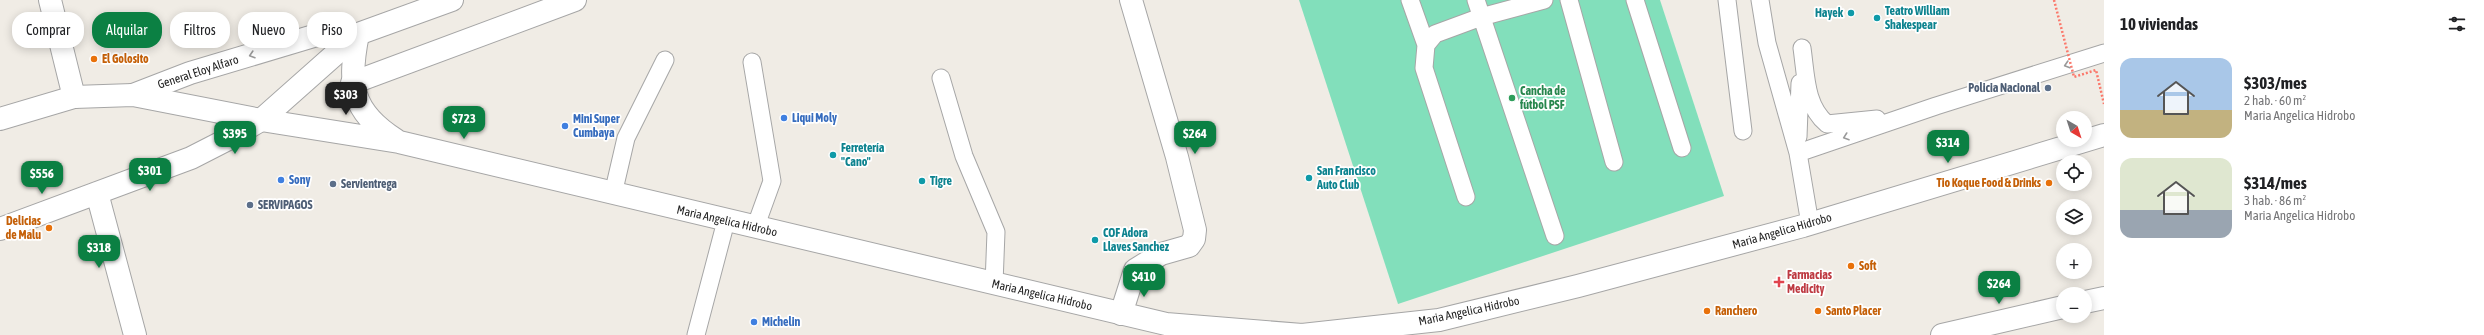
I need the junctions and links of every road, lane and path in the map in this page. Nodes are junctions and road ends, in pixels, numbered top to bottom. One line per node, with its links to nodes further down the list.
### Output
1 (50, 0): 22 (street)
2 (452, 0): 14 (street, General Eloy Alfaro)
3 (575, 0): 20 (street)
4 (1131, 0): 45 (street)
5 (1410, 0): 15 (lane)
6 (1476, 0): 13 (lane)
7 (1544, 0): 13 (lane)
8 (1569, 0): 32 (lane)
9 (1635, 0): 30 (lane)
10 (1727, 0): 27 (lane)
11 (1760, 0): 31 (lane)
12 (2054, 0): 23 (path, bridge)
13 (1481, 17): 15 (lane); 40 (lane)
14 (358, 34): 20 (street); 21 (street, General Eloy Alfaro, one-way to 21); 26 (street, General Eloy Alfaro)
15 (1426, 45): 35 (lane)
16 (2104, 53): 24 (lane, one-way to 24)
17 (665, 60): 34 (lane)
18 (752, 62): 38 (lane)
19 (941, 78): 41 (lane)
20 (352, 83): 29 (street)
21 (133, 95): 22 (street, Maria Angelica Hidrobo); 26 (street, Maria Angelica Hidrobo)
22 (74, 97): 25 (street, Maria Angelica Hidrobo)
23 (2104, 104)
24 (1905, 116): 31 (lane, one-way to 31); 31 (lane)
25 (0, 119)
26 (261, 120): 29 (street, Maria Angelica Hidrobo); 33 (street, General Eloy Alfaro)
27 (1743, 131)
28 (2104, 135): 37 (street, Maria Angelica Hidrobo)
29 (399, 142): 34 (street, Maria Angelica Hidrobo)
30 (1682, 148)
31 (1798, 153): 37 (lane)
32 (1614, 162)
33 (97, 194): 39 (street, General Eloy Alfaro); 46 (street)
34 (613, 194): 36 (street, Maria Angelica Hidrobo)
35 (1466, 197)
36 (726, 221): 38 (street, Maria Angelica Hidrobo); 47 (lane)
37 (1810, 224): 45 (street, Maria Angelica Hidrobo)
38 (755, 228): 41 (street, Maria Angelica Hidrobo)
39 (0, 229)
40 (1555, 236)
41 (994, 284): 45 (street, Maria Angelica Hidrobo)
42 (2104, 298): 43 (street)
43 (2092, 301)
44 (2056, 309): 48 (street)
45 (1121, 314)
46 (135, 335)
47 (696, 335)
48 (1942, 335)

